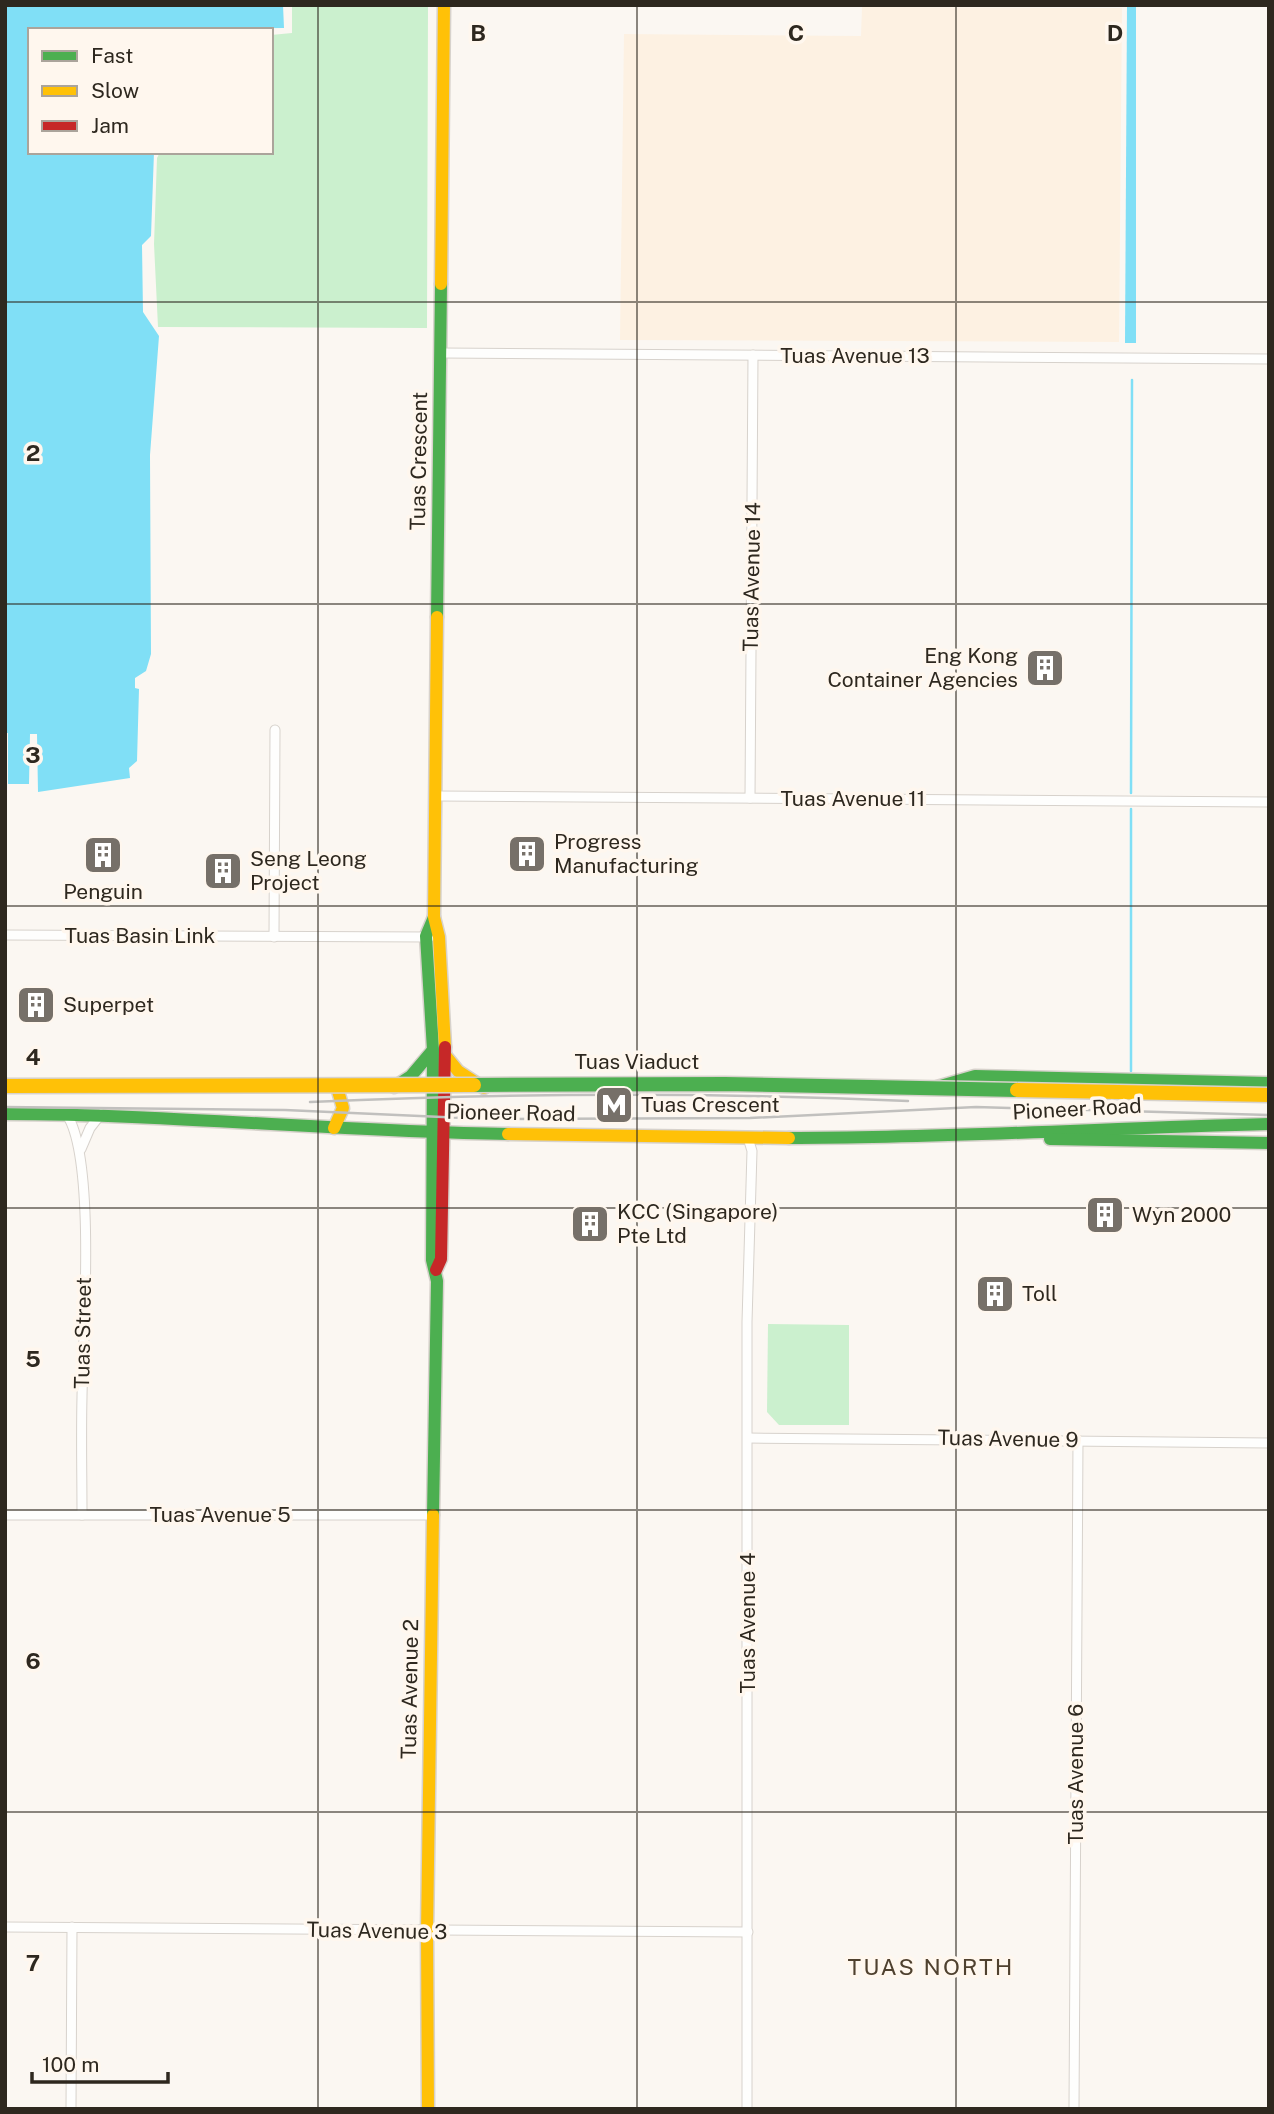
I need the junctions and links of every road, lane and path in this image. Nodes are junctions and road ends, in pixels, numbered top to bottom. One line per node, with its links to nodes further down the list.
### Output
1 (444, 5): 2 (main road, Tuas Crescent)
2 (442, 353): 3 (street, Tuas Avenue 13); 6 (main road, Tuas Crescent)
3 (753, 355): 4 (street, Tuas Avenue 13); 7 (street, Tuas Avenue 14)
4 (1269, 359)
5 (275, 730): 10 (street)
6 (438, 796): 7 (street, Tuas Avenue 11); 11 (main road, Tuas Crescent)
7 (750, 798): 8 (street, Tuas Avenue 11)
8 (1269, 802)
9 (5, 935): 10 (street, Tuas Basin Link)
10 (274, 937): 11 (street, Tuas Basin Link)
11 (433, 937): 12 (main road, Tuas Crescent)
12 (439, 1052): 16 (main road); 17 (main road); 18 (main road, Tuas Crescent)
13 (1269, 1083): 15 (main road)
14 (5, 1086): 15 (main road, Tuas Viaduct, bridge)
15 (936, 1087): 21 (main road, Tuas Viaduct, bridge)
16 (484, 1088): 18 (main road, Pioneer Road); 22 (main road, Pioneer Road)
17 (390, 1089): 18 (main road, Pioneer Road); 19 (main road, Pioneer Road)
18 (438, 1089): 28 (main road, Tuas Crescent)
19 (338, 1091): 20 (main road, Pioneer Road); 27 (main road)
20 (5, 1092)
21 (1269, 1095)
22 (1269, 1102)
23 (5, 1114): 25 (main road, Pioneer Road)
24 (101, 1114): 25 (main road, Pioneer Road); 27 (main road, Pioneer Road); 32 (street)
25 (67, 1115): 32 (street, Tuas Street)
26 (1269, 1124): 30 (main road, Pioneer Road)
27 (334, 1128): 28 (main road, Pioneer Road)
28 (438, 1133): 29 (main road, Pioneer Road); 38 (main road, Tuas Avenue 2)
29 (748, 1138): 30 (main road, Pioneer Road); 33 (street, Tuas Avenue 4)
30 (948, 1138): 31 (main road)
31 (1269, 1143)
32 (80, 1151): 37 (street, Tuas Street)
33 (748, 1438): 34 (street, Tuas Avenue 9); 42 (street, Tuas Avenue 4)
34 (1078, 1440): 35 (street, Tuas Avenue 9); 46 (street, Tuas Avenue 6)
35 (1269, 1443)
36 (5, 1515): 37 (street, Tuas Avenue 5)
37 (82, 1515): 38 (street, Tuas Avenue 5)
38 (434, 1515): 41 (main road, Tuas Avenue 2)
39 (5, 1927): 40 (street, Tuas Avenue 3)
40 (72, 1927): 41 (street, Tuas Avenue 3); 43 (street)
41 (427, 1932): 42 (street, Tuas Avenue 3); 44 (main road, Tuas Avenue 2)
42 (748, 1932): 45 (street, Tuas Avenue 4)
43 (71, 2109)
44 (428, 2109)
45 (747, 2109)
46 (1074, 2109)

